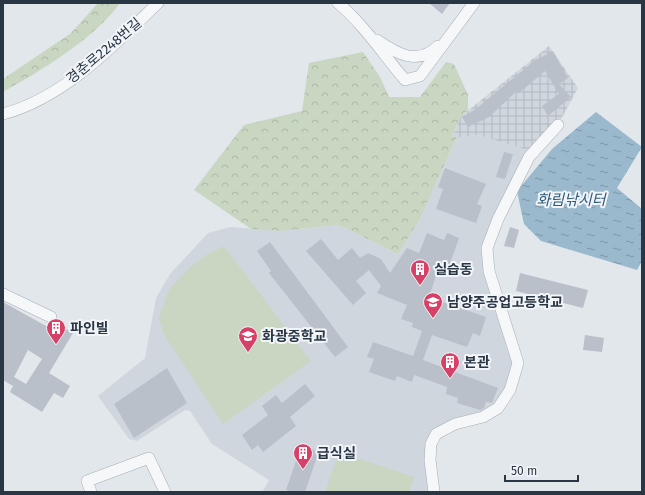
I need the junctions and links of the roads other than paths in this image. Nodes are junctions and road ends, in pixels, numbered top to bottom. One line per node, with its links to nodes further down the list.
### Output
1 (158, 3): 6 (street, 경춘로2248번길)
2 (338, 3): 5 (street)
3 (474, 3): 4 (street)
4 (452, 33): 5 (street); 5 (street)
5 (369, 34)
6 (3, 114)
7 (558, 125): 12 (street)
8 (3, 294): 9 (street)
9 (51, 316)
10 (91, 492): 11 (street)
11 (164, 492)
12 (434, 492)

